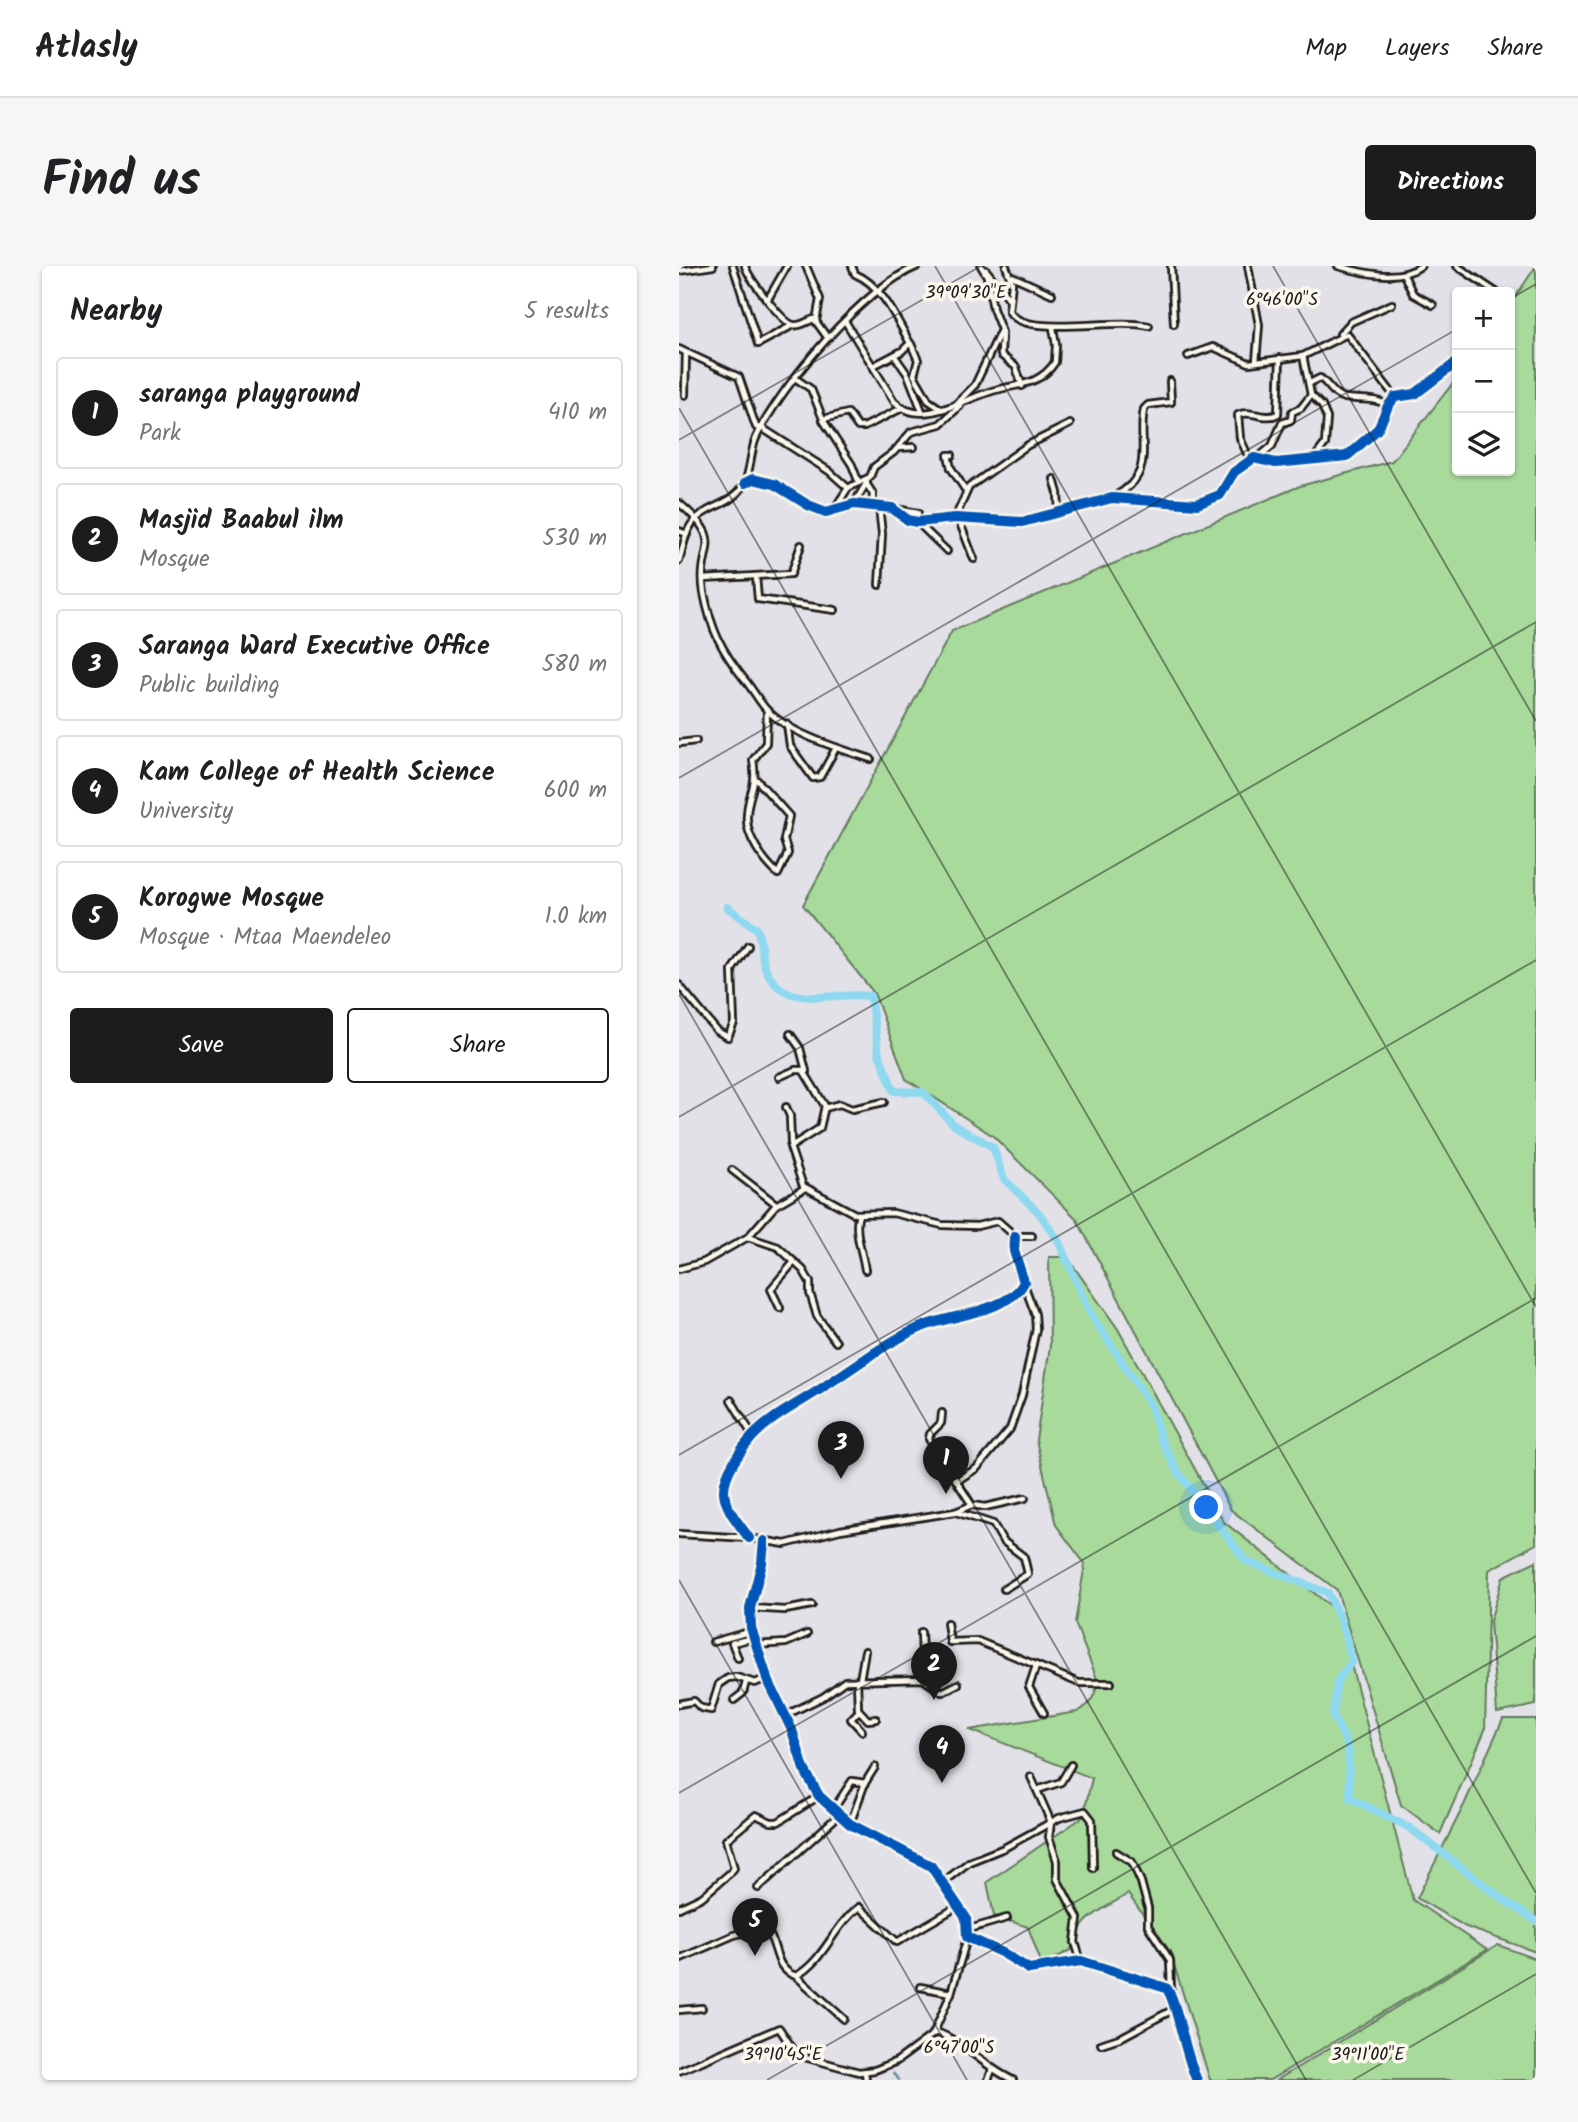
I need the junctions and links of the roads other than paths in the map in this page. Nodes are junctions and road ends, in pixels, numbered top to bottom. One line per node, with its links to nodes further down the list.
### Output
1 (713, 266): 17 (street)
2 (733, 266): 31 (street)
3 (745, 266): 24 (street)
4 (787, 266): 24 (street)
5 (806, 266): 28 (street)
6 (852, 266): 22 (street)
7 (918, 266): 16 (street)
8 (1006, 266): 19 (street)
9 (1171, 266): 30 (street)
10 (1248, 266): 44 (street)
11 (1338, 266): 20 (street)
12 (1392, 266): 20 (street)
13 (1420, 266): 18 (street)
14 (1457, 266): 21 (street)
15 (981, 267): 25 (street); 33 (street)
16 (910, 268): 22 (street)
17 (679, 271)
18 (1404, 275): 20 (street); 27 (street)
19 (1011, 276): 23 (street); 25 (street)
20 (1395, 276)
21 (1488, 287)
22 (880, 292): 29 (street); 37 (street)
23 (1052, 294)
24 (768, 299): 31 (street)
25 (1010, 300): 34 (street)
26 (1392, 304): 35 (street)
27 (1433, 305)
28 (816, 321): 31 (street); 36 (street)
29 (845, 321): 36 (street); 45 (street)
30 (1174, 324)
31 (793, 325)
32 (1149, 326): 34 (street)
33 (1002, 328): 50 (street); 54 (street)
34 (1053, 328): 50 (street)
35 (1340, 334): 42 (street); 53 (street)
36 (827, 337): 47 (street)
37 (910, 343): 40 (street); 57 (street)
38 (679, 349): 39 (street)
39 (686, 353): 51 (street); 61 (street)
40 (894, 355): 45 (street); 58 (street)
41 (1188, 356): 44 (street)
42 (1303, 356): 43 (street); 49 (street)
43 (1280, 358): 44 (street); 67 (street)
44 (1256, 362)
45 (873, 366): 56 (street)
46 (1452, 366): 53 (street)
47 (795, 378): 59 (street); 61 (street)
48 (1170, 381): 73 (street)
49 (1310, 383): 52 (street); 55 (street)
50 (1022, 386): 54 (street)
51 (685, 395)
52 (1311, 395): 65 (street); 66 (street)
53 (1395, 397): 55 (street)
54 (957, 405): 57 (street); 63 (street)
55 (1388, 406): 66 (street)
56 (901, 409): 58 (street); 59 (street)
57 (942, 409): 58 (street)
58 (922, 411)
59 (823, 419): 69 (street)
60 (1070, 424): 72 (street)
61 (762, 428): 70 (street); 71 (street)
62 (914, 447): 63 (street)
63 (898, 448): 69 (street)
64 (952, 455): 72 (street)
65 (1258, 457): 66 (street); 67 (street)
66 (1312, 458)
67 (1250, 460): 73 (street)
68 (1054, 479): 81 (street)
69 (863, 482): 71 (street); 75 (street); 77 (street)
70 (745, 483): 79 (street); 82 (street)
71 (848, 488): 79 (street)
72 (966, 491): 83 (street)
73 (1112, 498): 81 (street)
74 (679, 503): 82 (street)
75 (855, 504): 77 (street); 79 (street)
76 (879, 507): 77 (street); 78 (street); 93 (street)
77 (872, 508)
78 (892, 508): 80 (street); 84 (street)
79 (835, 509)
80 (918, 513)
81 (1059, 514): 83 (street)
82 (697, 518): 86 (street); 92 (street)
83 (956, 518): 84 (street); 89 (street)
84 (917, 522): 88 (street)
85 (679, 531): 86 (street)
86 (687, 534): 90 (street)
87 (801, 545): 91 (street)
88 (947, 551)
89 (974, 559)
90 (679, 561)
91 (756, 577): 92 (street); 94 (street)
92 (703, 579): 95 (street)
93 (879, 585)
94 (835, 610)
95 (767, 710): 96 (street); 101 (street)
96 (787, 724): 99 (street); 99 (street)
97 (696, 741): 98 (street)
98 (679, 743)
99 (837, 748): 100 (street)
100 (871, 759)
101 (757, 780): 101 (street)
102 (748, 946): 103 (street)
103 (679, 985)
104 (790, 1034): 105 (street)
105 (807, 1075): 106 (street); 109 (street)
106 (779, 1077)
107 (884, 1102): 109 (street)
108 (786, 1107): 110 (street)
109 (825, 1108): 110 (street)
110 (791, 1144): 112 (street)
111 (732, 1170): 113 (street)
112 (805, 1187): 113 (street); 114 (street)
113 (776, 1205): 117 (street)
114 (859, 1215): 115 (street); 120 (street)
115 (1015, 1236): 116 (street); 121 (street)
116 (1032, 1236)
117 (748, 1237): 118 (street); 119 (street)
118 (794, 1262): 122 (street); 123 (street)
119 (679, 1269)
120 (865, 1270)
121 (1024, 1284): 126 (street); 127 (street)
122 (780, 1308)
123 (836, 1342)
124 (731, 1400): 126 (street)
125 (942, 1413): 127 (street)
126 (753, 1436): 132 (street)
127 (958, 1480): 129 (street)
128 (1025, 1498): 129 (street)
129 (972, 1505): 130 (street)
130 (955, 1512): 133 (street); 134 (street)
131 (679, 1534): 132 (street)
132 (750, 1538): 133 (street)
133 (764, 1541): 136 (street)
134 (1004, 1589)
135 (812, 1605): 136 (street)
136 (750, 1608): 138 (street)
137 (947, 1623): 146 (street)
138 (752, 1631): 141 (street); 142 (street)
139 (921, 1632): 148 (street)
140 (807, 1634): 143 (street)
141 (753, 1638): 143 (street); 145 (street)
142 (713, 1642)
143 (755, 1645): 147 (street)
144 (865, 1651): 149 (street)
145 (738, 1658)
146 (1036, 1666): 151 (street); 156 (street)
147 (767, 1678): 150 (street); 157 (street)
148 (923, 1679): 149 (street); 152 (street)
149 (858, 1680): 155 (street); 157 (street)
150 (746, 1682): 153 (street); 154 (street)
151 (1111, 1683)
152 (958, 1684)
153 (734, 1700)
154 (679, 1704)
155 (859, 1711): 158 (street); 159 (street)
156 (1044, 1713)
157 (786, 1715): 165 (street)
158 (876, 1719)
159 (862, 1731)
160 (1071, 1765): 164 (street)
161 (876, 1767): 163 (street)
162 (1031, 1777): 164 (street)
163 (865, 1783): 166 (street); 169 (street)
164 (1037, 1790): 168 (street)
165 (819, 1796): 166 (street); 175 (street)
166 (833, 1810): 167 (street)
167 (839, 1815): 169 (street); 173 (street)
168 (1051, 1822): 171 (street); 172 (street); 180 (street)
169 (850, 1824): 172 (street)
170 (1116, 1853): 183 (street)
171 (1093, 1868)
172 (942, 1883): 174 (street)
173 (758, 1888)
174 (957, 1907): 177 (street); 181 (street)
175 (679, 1908)
176 (1007, 1918): 177 (street)
177 (966, 1930): 178 (street)
178 (967, 1937): 180 (street); 184 (street)
179 (679, 1959): 181 (street)
180 (1080, 1961): 183 (street)
181 (796, 1976): 188 (street)
182 (920, 1987): 184 (street)
183 (1171, 1992): 186 (street)
184 (950, 1993): 189 (street)
185 (702, 2008): 187 (street)
186 (1176, 2008): 190 (street); 194 (street)
187 (679, 2010)
188 (844, 2020)
189 (934, 2032): 191 (street); 193 (street)
190 (1101, 2044)
191 (992, 2070): 196 (street); 197 (street)
192 (679, 2071): 193 (street)
193 (865, 2072): 195 (street)
194 (1194, 2073): 198 (street); 199 (street)
195 (866, 2080)
196 (988, 2080)
197 (1013, 2080)
198 (1188, 2080)
199 (1198, 2080)

